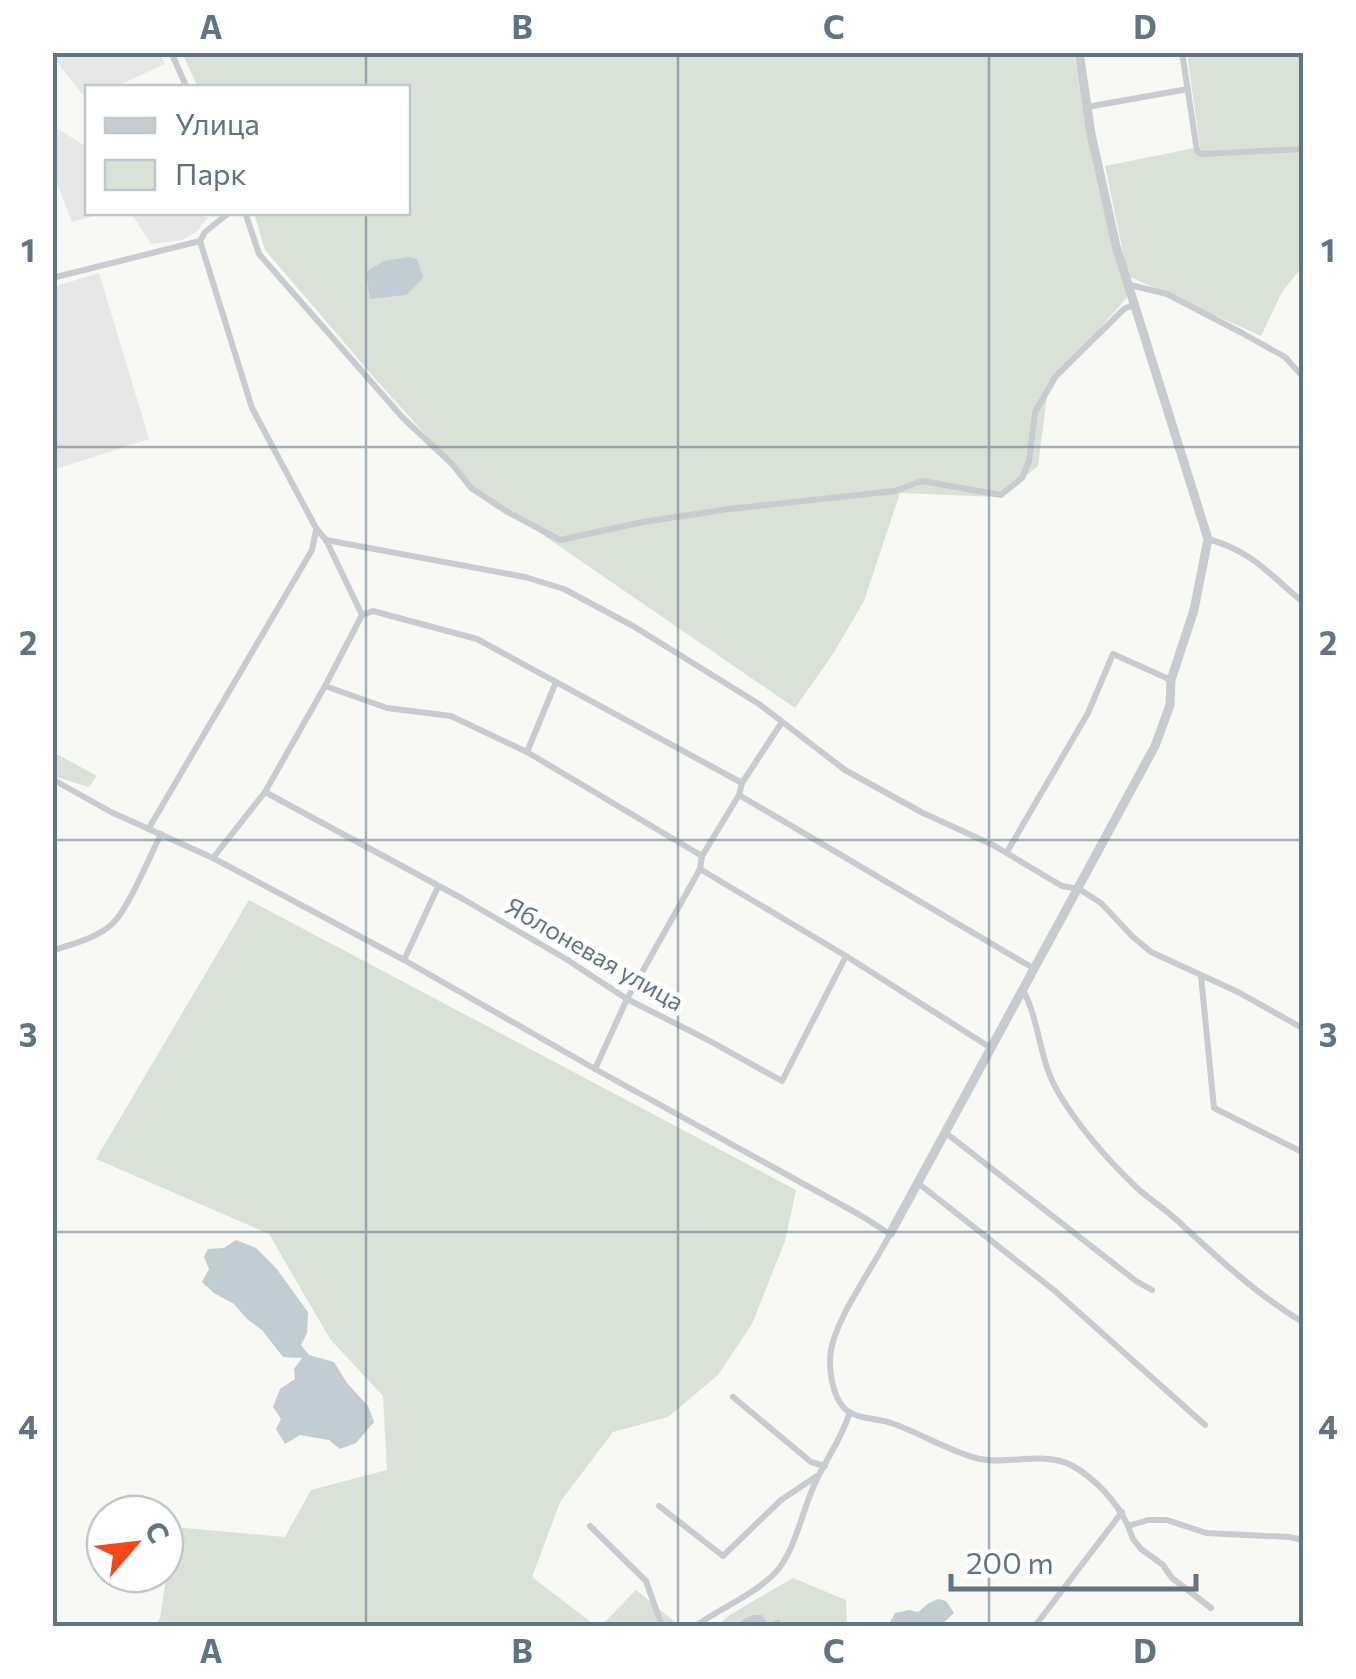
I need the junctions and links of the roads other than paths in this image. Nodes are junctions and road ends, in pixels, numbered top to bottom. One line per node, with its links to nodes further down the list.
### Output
1 (170, 52): 4 (street)
2 (1079, 52): 6 (street)
3 (1182, 52): 5 (street)
4 (186, 85)
5 (1188, 89): 6 (street); 7 (street)
6 (1087, 107): 12 (street)
7 (1304, 149)
8 (226, 215): 10 (street)
9 (246, 215): 13 (street)
10 (200, 241): 11 (street); 15 (street)
11 (52, 278)
12 (1130, 285): 13 (street); 14 (street)
13 (1136, 304): 16 (street)
14 (1304, 378)
15 (316, 528): 17 (street); 29 (street)
16 (1208, 539): 18 (street); 20 (street)
17 (326, 540): 19 (street); 23 (street)
18 (1304, 603)
19 (362, 616): 21 (street); 22 (street)
20 (1170, 680): 31 (street); 36 (street)
21 (556, 682): 24 (street); 26 (street)
22 (325, 686): 24 (street); 27 (street)
23 (782, 722): 26 (street); 31 (street)
24 (527, 752): 32 (street)
25 (52, 779): 29 (street)
26 (742, 783): 28 (street)
27 (265, 792): 33 (street); 35 (street, Яблоневая улица)
28 (740, 795): 32 (street); 40 (street)
29 (149, 828): 30 (street)
30 (162, 834): 33 (street); 37 (street)
31 (1006, 853): 36 (street)
32 (702, 856): 34 (street)
33 (214, 858): 39 (street)
34 (700, 869): 38 (street); 43 (street)
35 (438, 888): 39 (street); 43 (street, Яблоневая улица)
36 (1078, 889): 40 (street); 41 (street)
37 (52, 951)
38 (846, 956): 43 (street, Яблоневая улица); 45 (street)
39 (404, 960): 46 (street)
40 (1033, 968): 42 (street)
41 (1200, 975): 44 (street); 48 (street)
42 (1023, 990): 45 (street); 52 (street)
43 (627, 998): 46 (street)
44 (1304, 1029)
45 (991, 1048): 47 (street)
46 (594, 1070): 50 (street)
47 (946, 1133): 49 (street); 51 (street)
48 (1304, 1153)
49 (918, 1183): 50 (street); 55 (street)
50 (890, 1234): 54 (street)
51 (1152, 1290)
52 (1304, 1323)
53 (732, 1397): 56 (street)
54 (850, 1412): 56 (street); 59 (street)
55 (1205, 1425)
56 (825, 1466): 57 (street)
57 (818, 1476): 58 (street); 65 (street)
58 (659, 1506)
59 (1122, 1512): 61 (street); 66 (street)
60 (590, 1526): 64 (street)
61 (1128, 1526): 62 (street); 63 (street)
62 (1304, 1540)
63 (1211, 1608)
64 (662, 1626)
65 (696, 1626)
66 (1034, 1626)

